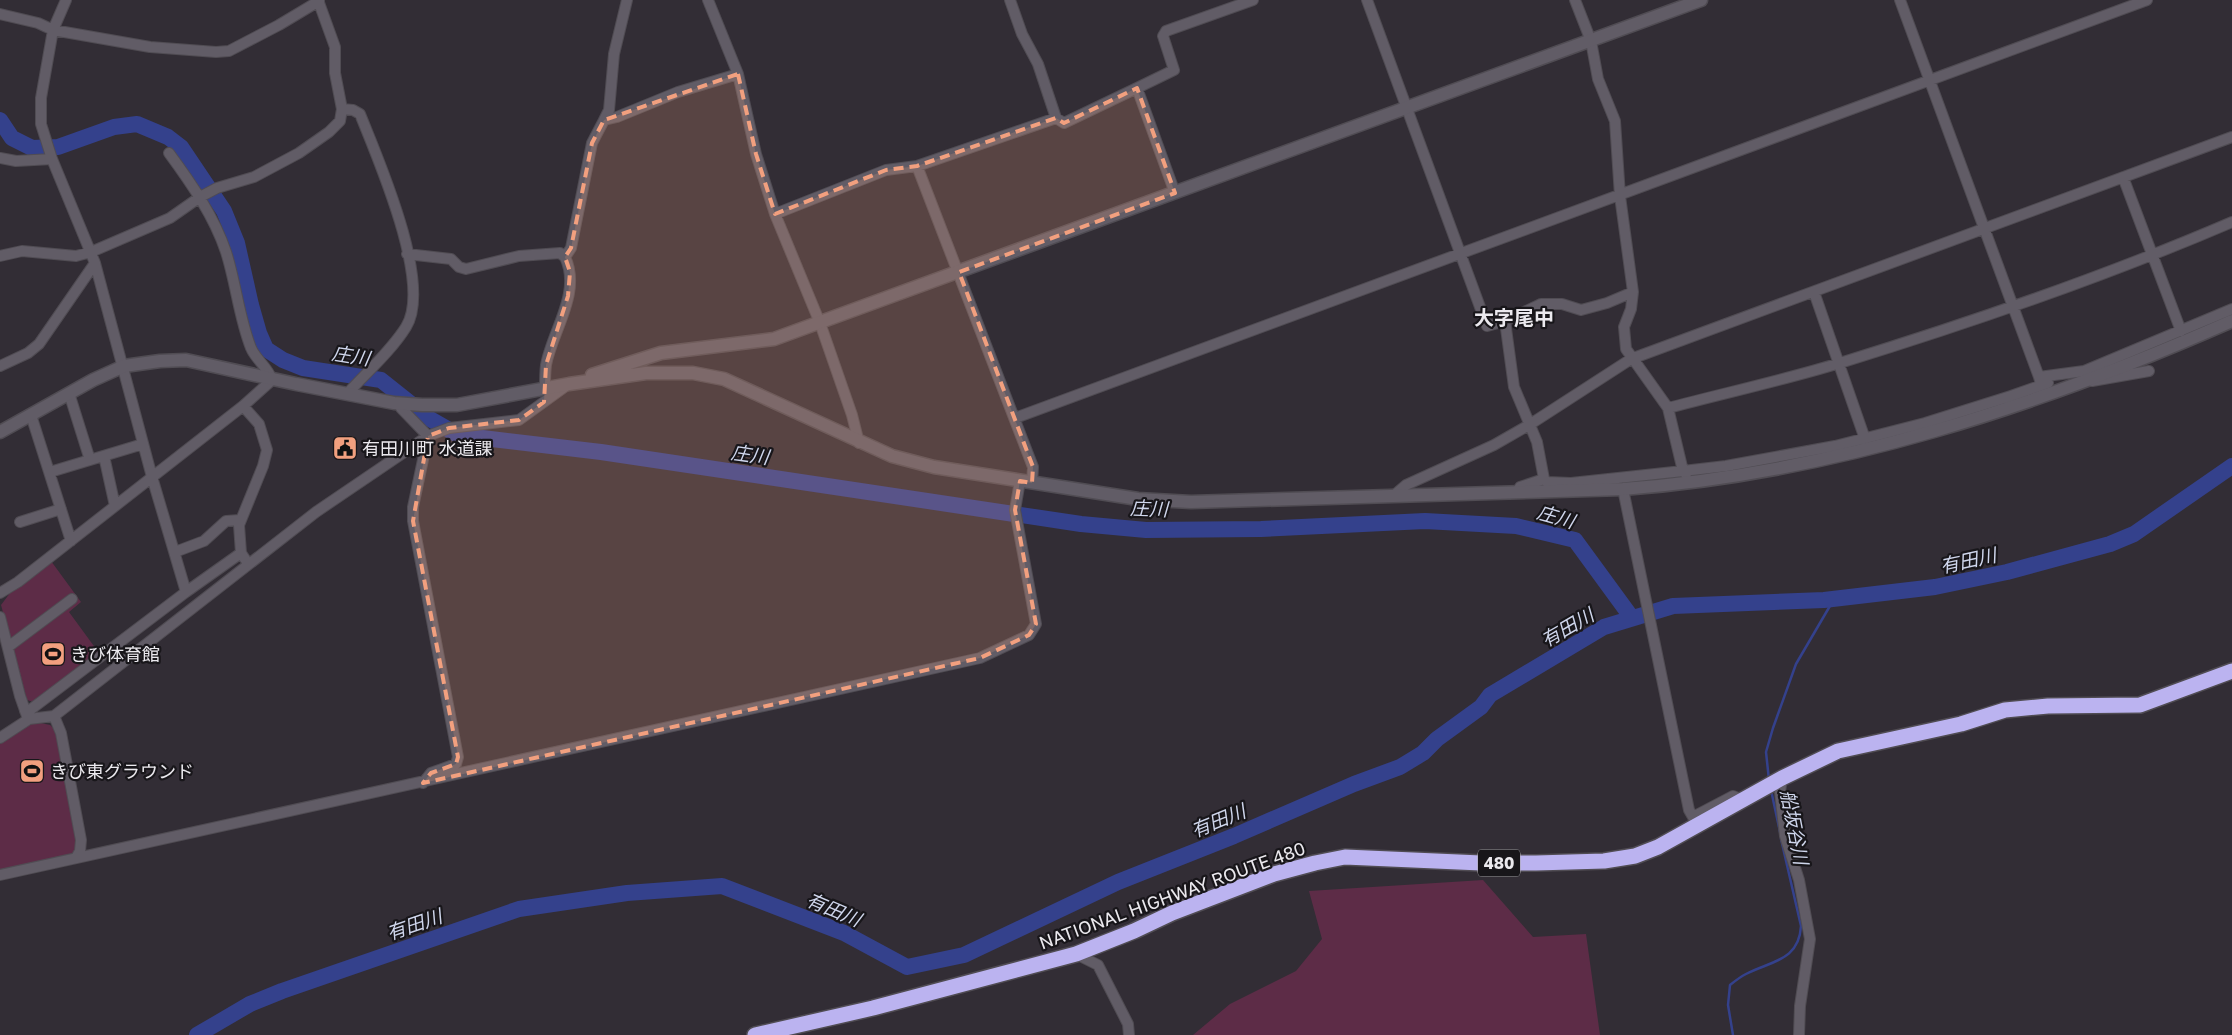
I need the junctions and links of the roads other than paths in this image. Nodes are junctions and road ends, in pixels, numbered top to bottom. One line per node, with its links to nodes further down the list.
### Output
1 (66, 0): 13 (street)
2 (628, 0): 21 (street)
3 (708, 0): 15 (street)
4 (1010, 0): 20 (street)
5 (1253, 0): 17 (street)
6 (1367, 0): 18 (street)
7 (1576, 0): 14 (street)
8 (1701, 0): 14 (street)
9 (1900, 0): 16 (street)
10 (2147, 0): 16 (street)
11 (319, 1): 13 (street); 19 (street)
12 (0, 14): 13 (street)
13 (53, 30): 25 (street)
14 (1591, 41): 18 (street); 29 (street)
15 (738, 74): 21 (street); 31 (street)
16 (1929, 80): 29 (street); 33 (street)
17 (1137, 88): 20 (street); 28 (street)
18 (1407, 108): 28 (street); 35 (street)
19 (342, 109): 30 (street); 36 (street)
20 (1056, 118): 26 (street)
21 (604, 120): 39 (street)
22 (2232, 137): 27 (street)
23 (169, 153): 30 (street)
24 (0, 158): 25 (street)
25 (52, 159): 34 (street)
26 (917, 166): 31 (street); 41 (street)
27 (2123, 177): 33 (street); 38 (street)
28 (1175, 193): 41 (street)
29 (1620, 196): 35 (street); 42 (street)
30 (200, 197): 34 (street); 57 (street)
31 (776, 214): 48 (street)
32 (2232, 222): 38 (street)
33 (1983, 228): 43 (street); 44 (street)
34 (92, 252): 37 (street); 40 (street)
35 (1460, 253): 47 (street); 69 (street)
36 (407, 254): 39 (street); 63 (street)
37 (0, 256)
38 (2152, 256): 44 (street); 49 (street)
39 (565, 257): 61 (street)
40 (95, 263): 53 (street); 54 (street)
41 (959, 272): 48 (street); 69 (street)
42 (1632, 292): 47 (street); 51 (street)
43 (1814, 292): 51 (street); 52 (street)
44 (2012, 306): 52 (street); 58 (street)
45 (2232, 309): 49 (street)
46 (2232, 320): 59 (street)
47 (1505, 321): 70 (street)
48 (820, 323): 50 (street); 74 (street)
49 (2181, 331): 58 (street)
50 (661, 353): 56 (street); 60 (street)
51 (1631, 359): 67 (street); 70 (street)
52 (1839, 363): 67 (street); 73 (street)
53 (0, 366)
54 (124, 366): 57 (street); 62 (street); 75 (street)
55 (2149, 371): 59 (street)
56 (662, 373): 60 (street); 74 (street)
57 (272, 380): 63 (street); 66 (street)
58 (2040, 380): 59 (street); 64 (street)
59 (2085, 382): 64 (street)
60 (569, 384): 61 (street); 72 (street)
61 (545, 388): 65 (street)
62 (69, 393): 68 (street); 78 (street)
63 (348, 393): 65 (street)
64 (2010, 402): 73 (street); 76 (street)
65 (400, 403): 72 (street)
66 (243, 406): 81 (street); 90 (street)
67 (1668, 408): 79 (street)
68 (31, 415): 71 (street); 80 (street)
69 (1015, 418): 84 (street)
70 (1529, 425): 83 (street); 87 (street)
71 (0, 432)
72 (428, 436): 95 (street); 108 (street)
73 (1865, 438): 76 (street)
74 (859, 442): 84 (street)
75 (143, 444): 77 (street); 81 (street)
76 (1836, 451): 79 (street); 82 (street)
77 (104, 456): 78 (street); 88 (street)
78 (90, 460): 80 (street)
79 (1683, 471): 82 (street); 83 (street)
80 (50, 472): 89 (street)
81 (152, 477): 88 (street); 93 (street)
82 (1721, 478): 86 (street)
83 (1544, 479): 85 (street)
84 (1026, 482): 87 (street); 108 (street)
85 (1517, 492): 86 (street); 87 (street)
86 (1624, 492): 109 (street)
87 (1392, 497)
88 (115, 506): 92 (street)
89 (61, 509): 91 (street); 92 (street)
90 (240, 520): 93 (street); 94 (street)
91 (20, 522)
92 (70, 541): 97 (street)
93 (175, 552): 96 (street)
94 (241, 554): 95 (street); 96 (street)
95 (248, 564): 103 (street)
96 (186, 592): 102 (street)
97 (0, 593)
98 (72, 599): 100 (street)
99 (0, 617): 100 (street)
100 (8, 647): 104 (street)
101 (2232, 672): 107 (highway, NATIONAL HIGHWAY ROUTE 480 / 480)
102 (58, 688): 103 (street); 104 (street)
103 (69, 704): 105 (street)
104 (27, 715): 105 (street); 106 (street)
105 (54, 716): 110 (street)
106 (0, 738)
107 (1782, 778): 109 (highway, NATIONAL HIGHWAY ROUTE 480 / 480); 115 (street)
108 (424, 783): 110 (street)
109 (1742, 800): 112 (highway, NATIONAL HIGHWAY ROUTE 480 / 480)
110 (76, 858): 111 (street)
111 (0, 875)
112 (1076, 954): 113 (highway, NATIONAL HIGHWAY ROUTE 480 / 480); 114 (street)
113 (755, 1035)
114 (1129, 1035)
115 (1799, 1035)

